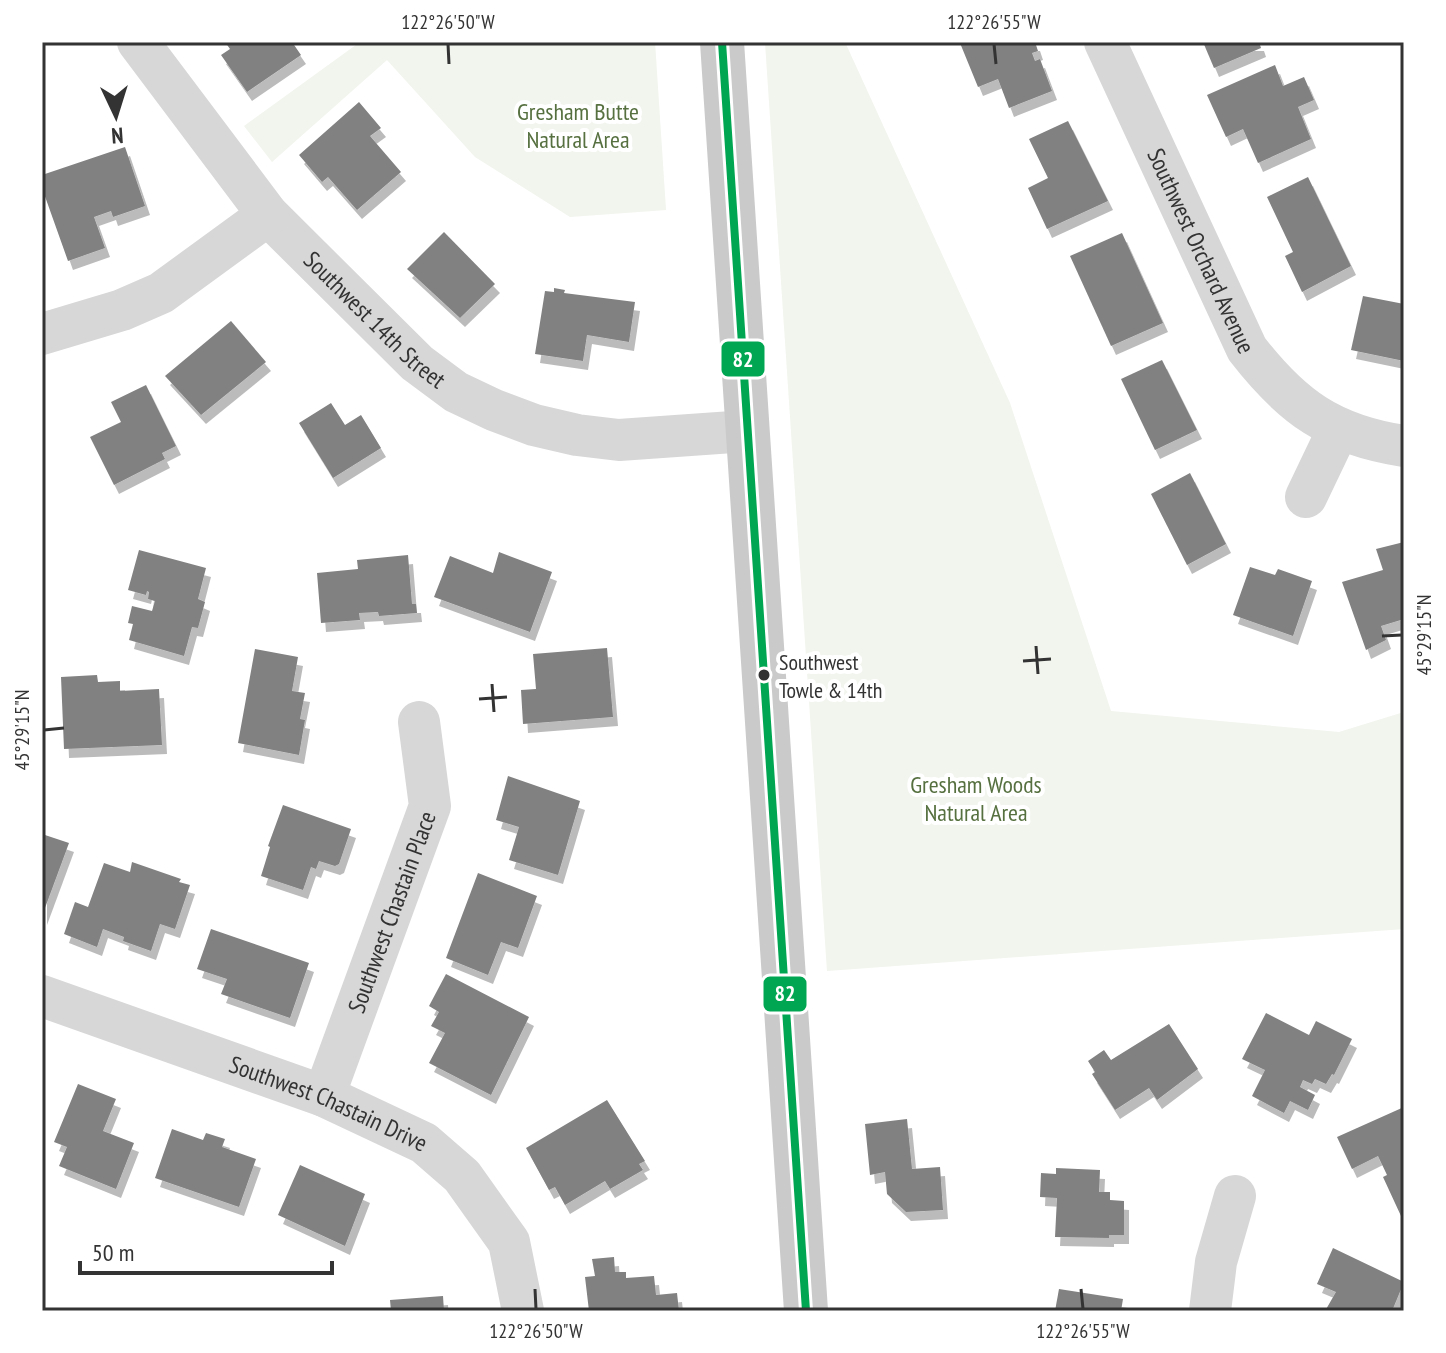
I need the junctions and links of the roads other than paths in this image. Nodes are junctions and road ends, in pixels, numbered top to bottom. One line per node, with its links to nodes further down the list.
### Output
1 (138, 42): 4 (street, Southwest 14th Street)
2 (722, 42): 7 (main road)
3 (1105, 42): 6 (street, Southwest Orchard Avenue)
4 (268, 215): 5 (street); 7 (street, Southwest 14th Street)
5 (42, 334)
6 (1338, 430): 8 (street, Southwest Orchard Avenue); 9 (street)
7 (747, 431): 15 (main road)
8 (1404, 446)
9 (1306, 497)
10 (419, 722): 12 (street, Southwest Chastain Place)
11 (42, 996): 12 (street, Southwest Chastain Drive)
12 (324, 1096): 14 (street, Southwest Chastain Drive)
13 (1235, 1196): 16 (street)
14 (523, 1311)
15 (806, 1311)
16 (1210, 1311)

